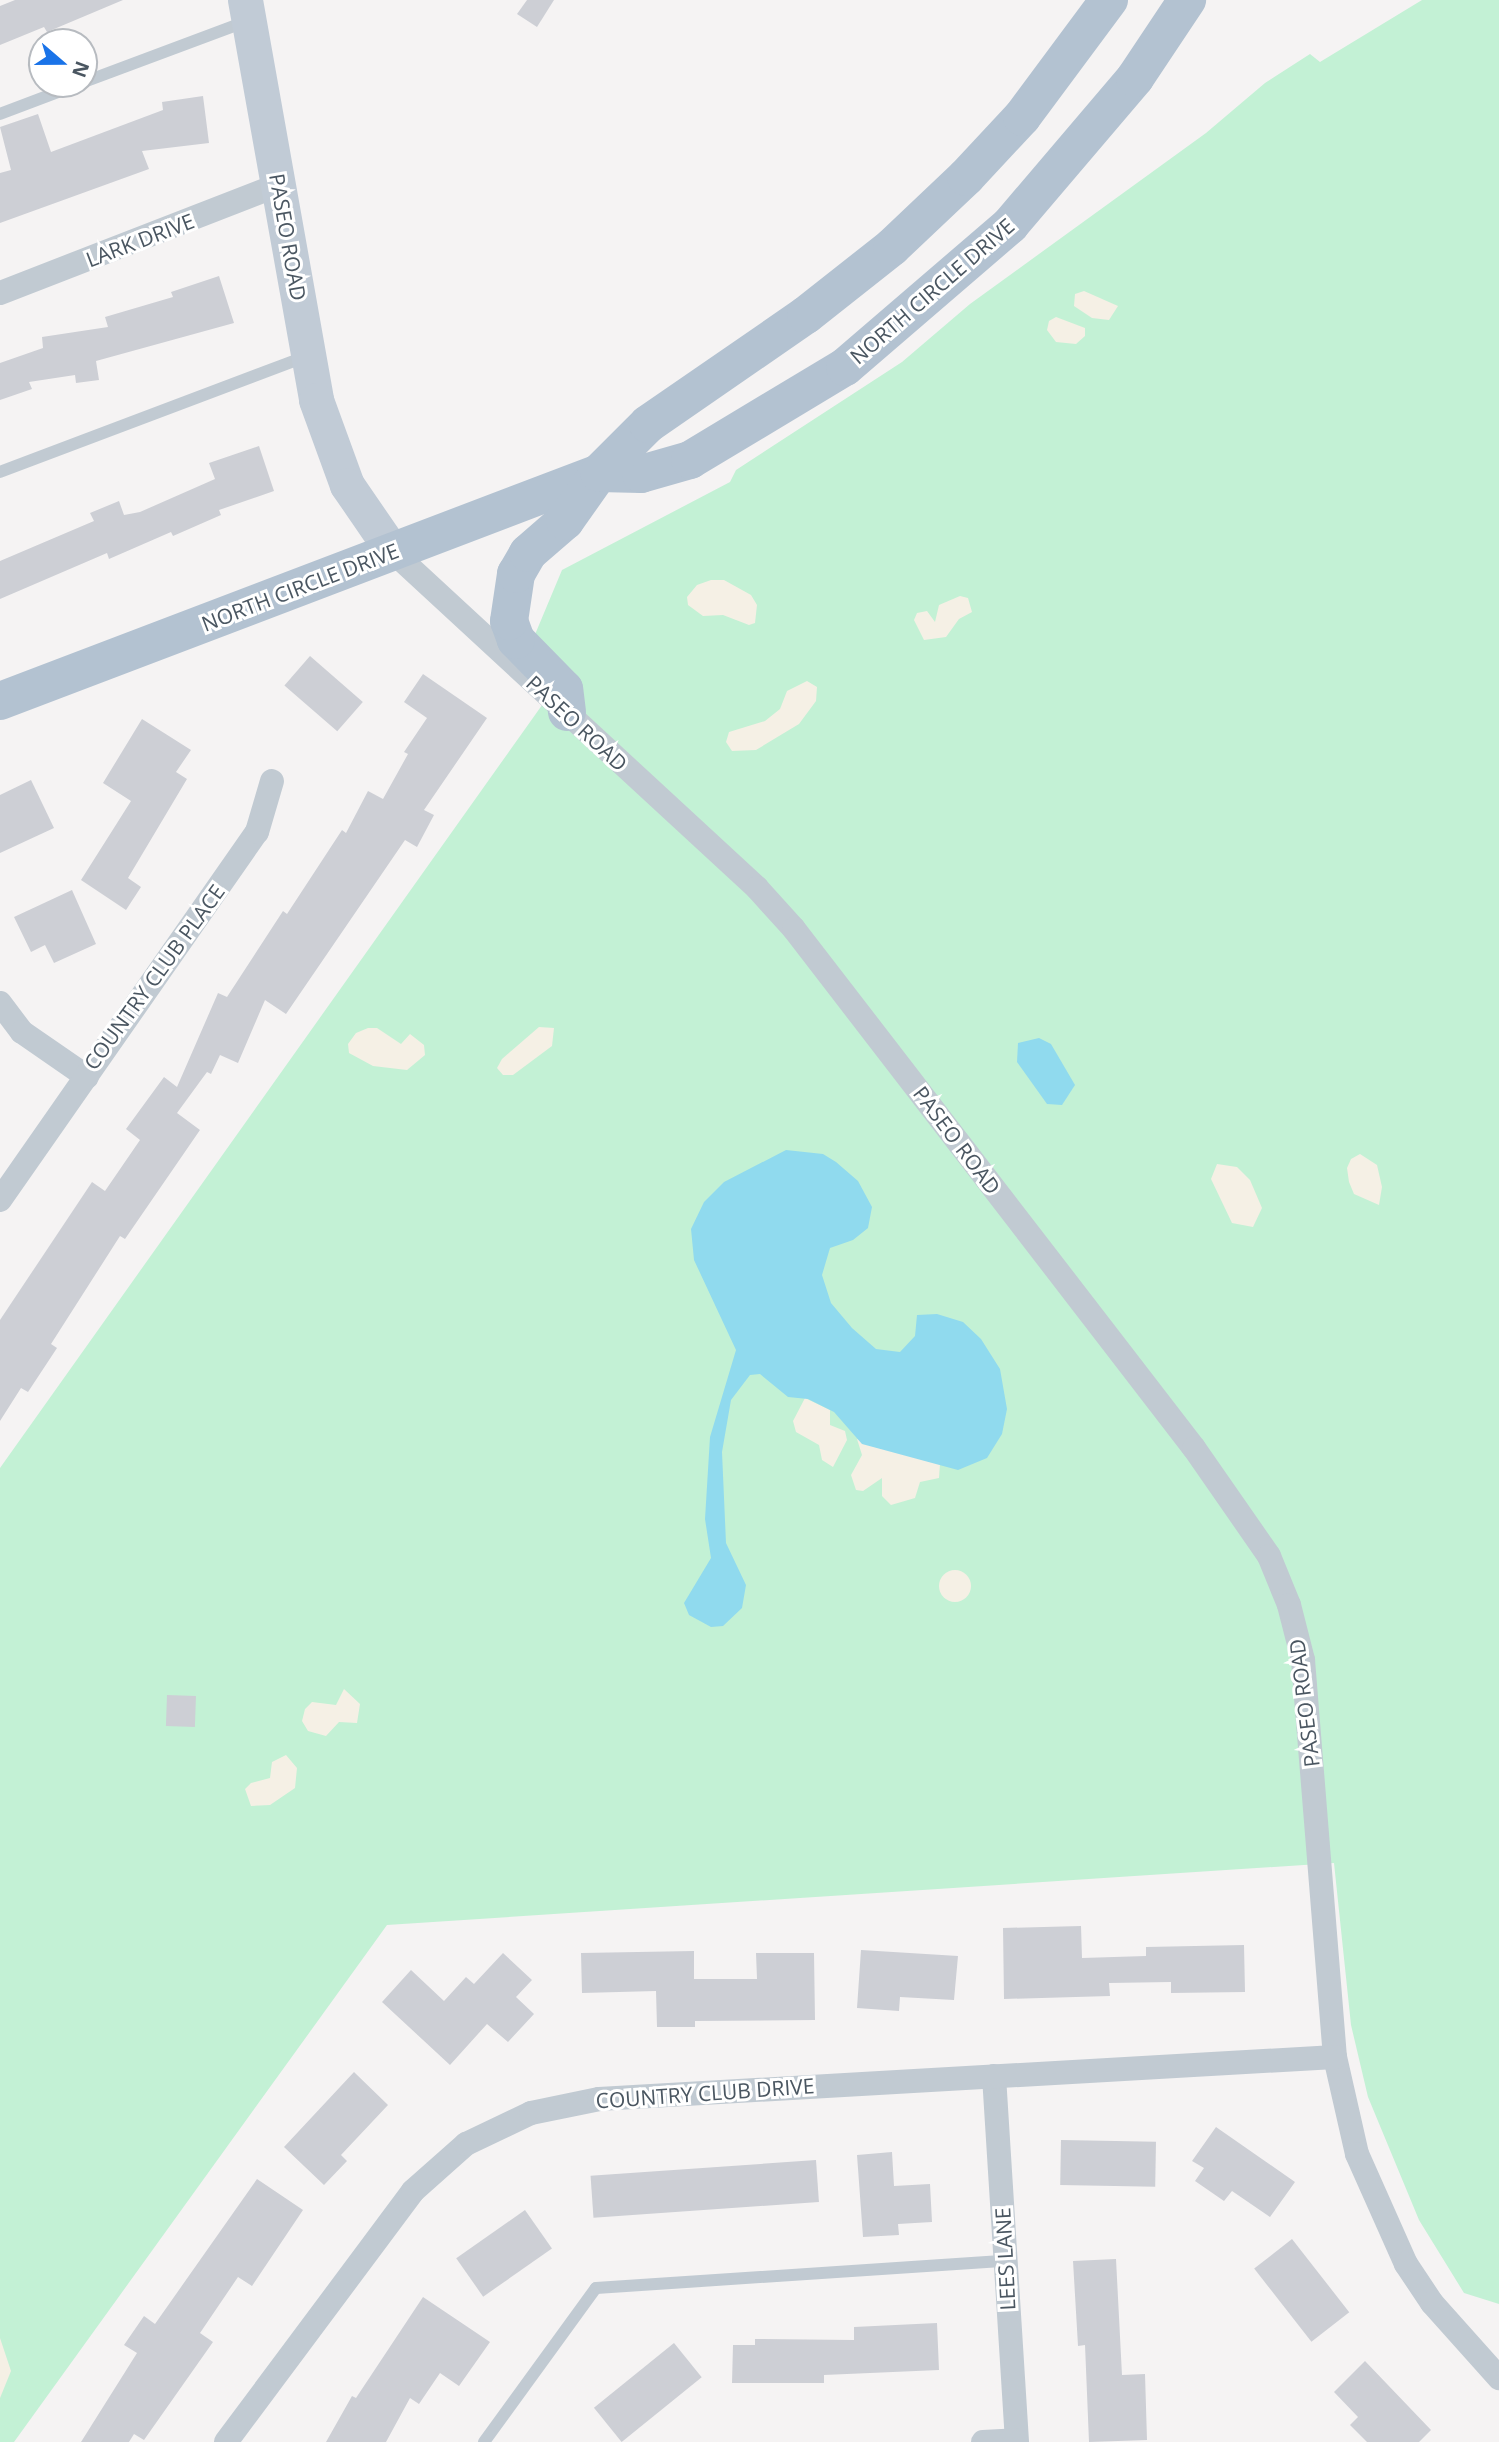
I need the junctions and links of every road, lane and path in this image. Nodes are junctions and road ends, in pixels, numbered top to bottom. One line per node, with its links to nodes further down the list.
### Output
1 (1108, 0): 11 (main road, NORTH CIRCLE DRIVE)
2 (1187, 0): 11 (main road, NORTH CIRCLE DRIVE)
3 (248, 10): 4 (lane); 7 (street, PASEO ROAD)
4 (98, 76)
5 (42, 98): 6 (lane)
6 (0, 114)
7 (279, 185): 8 (street, LARK DRIVE); 9 (street, PASEO ROAD)
8 (0, 293)
9 (307, 356): 10 (lane); 12 (street, PASEO ROAD)
10 (0, 472)
11 (599, 473): 12 (main road, NORTH CIRCLE DRIVE); 14 (main road)
12 (393, 552): 13 (main road, NORTH CIRCLE DRIVE); 14 (street, PASEO ROAD)
13 (0, 701)
14 (567, 712): 19 (street, PASEO ROAD)
15 (272, 781): 17 (street, COUNTRY CLUB PLACE)
16 (0, 1003): 17 (street, COUNTRY CLUB PLACE)
17 (87, 1077): 18 (street)
18 (0, 1200)
19 (1335, 2057): 20 (street, COUNTRY CLUB DRIVE); 22 (street, PASEO ROAD)
20 (994, 2076): 21 (street, LEES LANE); 24 (street, COUNTRY CLUB DRIVE)
21 (1005, 2261): 23 (street, LEES LANE); 25 (lane)
22 (1499, 2378)
23 (1016, 2441): 26 (street)
24 (226, 2442)
25 (484, 2442)
26 (983, 2442)

